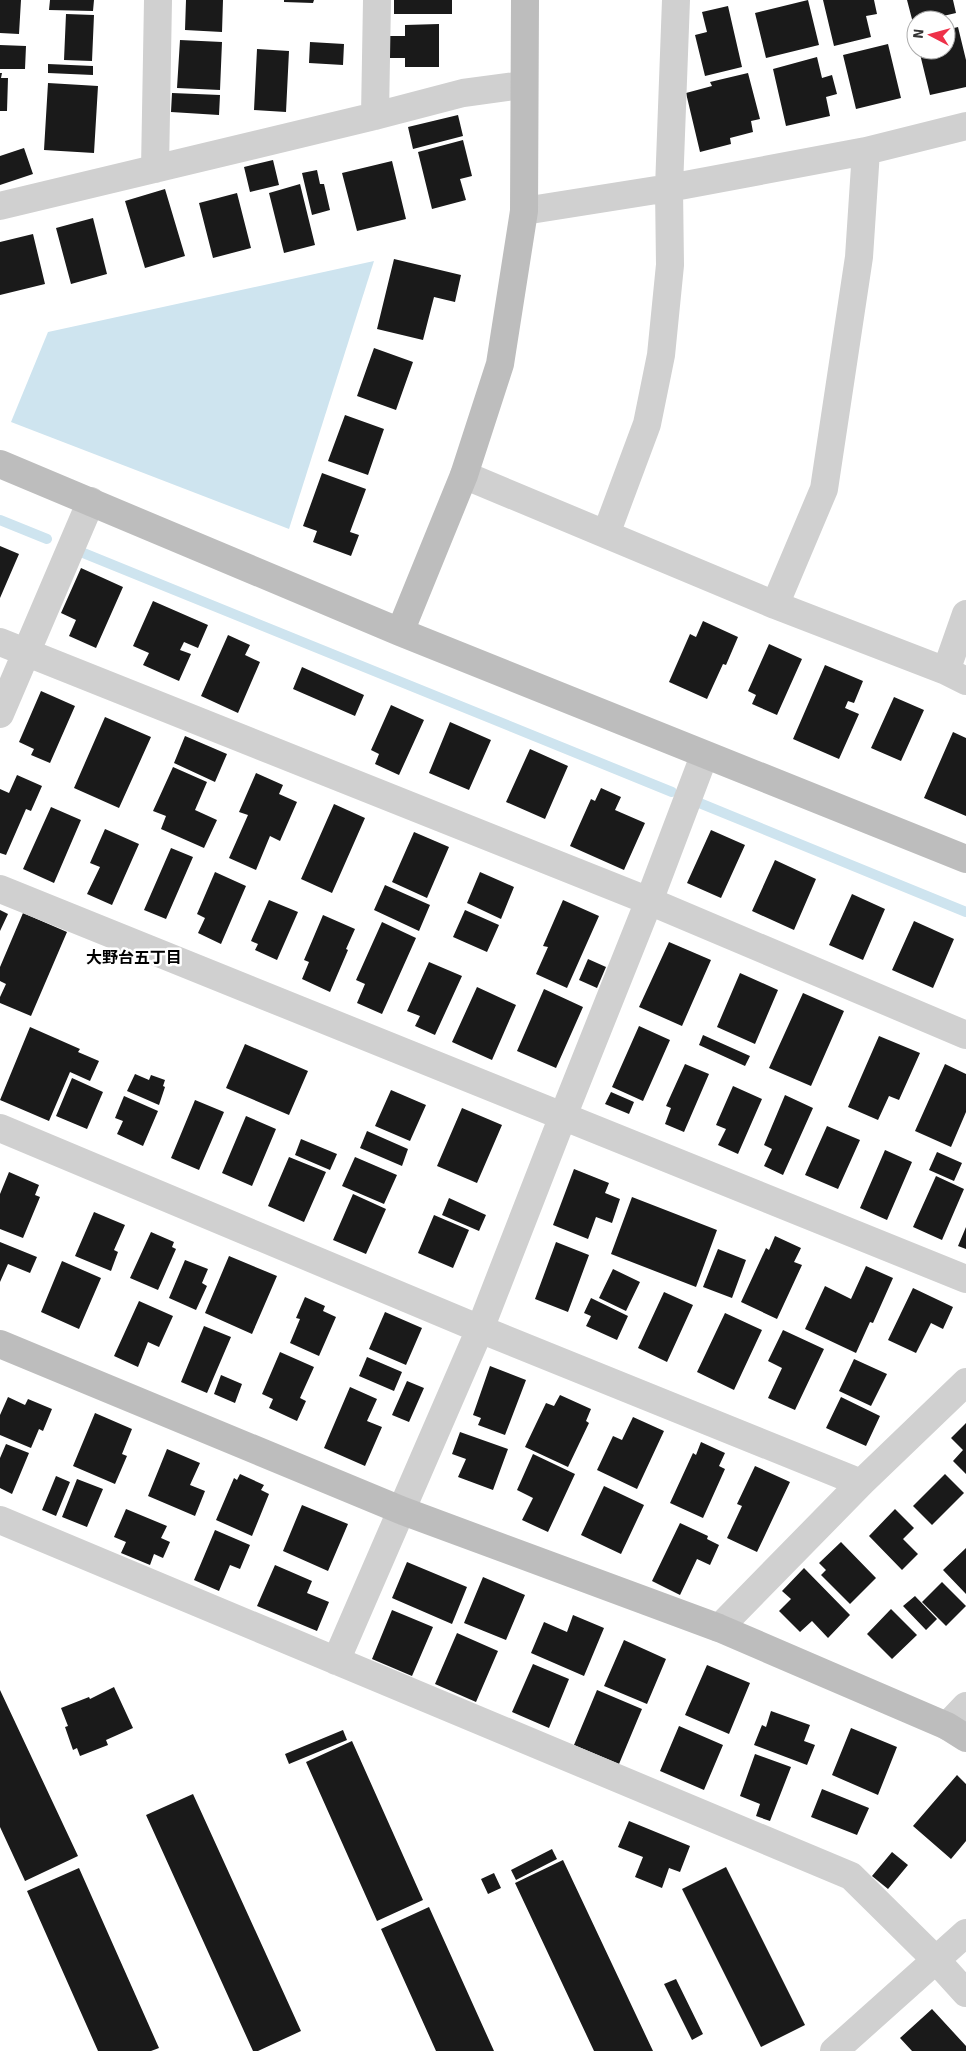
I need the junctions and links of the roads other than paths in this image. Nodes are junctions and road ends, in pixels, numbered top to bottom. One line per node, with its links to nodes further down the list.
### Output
1 (158, 0): 9 (street)
2 (377, 0): 6 (street)
3 (525, 0): 5 (street)
4 (676, 0): 10 (street)
5 (523, 85): 6 (street); 12 (street)
6 (375, 116): 9 (street)
7 (966, 126): 8 (street)
8 (866, 151): 10 (street); 17 (street)
9 (154, 169): 11 (street)
10 (669, 188): 12 (street); 16 (street)
11 (0, 206)
12 (524, 211): 14 (street)
13 (0, 464): 15 (street)
14 (464, 475): 16 (street); 19 (street)
15 (92, 501): 19 (street); 21 (street)
16 (606, 534): 17 (street)
17 (776, 605): 22 (street)
18 (966, 614): 22 (street)
19 (400, 632): 24 (street)
20 (0, 642): 21 (street)
21 (26, 651): 23 (street); 27 (street)
22 (956, 676)
23 (0, 714)
24 (704, 756): 25 (street); 27 (street)
25 (966, 859)
26 (0, 889): 29 (street)
27 (649, 901): 28 (street); 29 (street)
28 (966, 1035)
29 (563, 1116): 31 (street); 32 (street)
30 (0, 1128): 32 (street)
31 (966, 1279)
32 (480, 1329): 35 (street); 36 (street)
33 (0, 1344): 36 (street)
34 (966, 1382): 35 (street)
35 (861, 1483): 38 (street)
36 (403, 1510): 38 (street); 39 (street)
37 (0, 1520): 39 (street)
38 (718, 1628): 41 (street)
39 (336, 1661): 43 (street)
40 (966, 1706): 41 (street)
41 (956, 1732)
42 (966, 1933): 43 (street)
43 (936, 1960): 44 (street); 45 (street)
44 (966, 1993)
45 (834, 2051)

